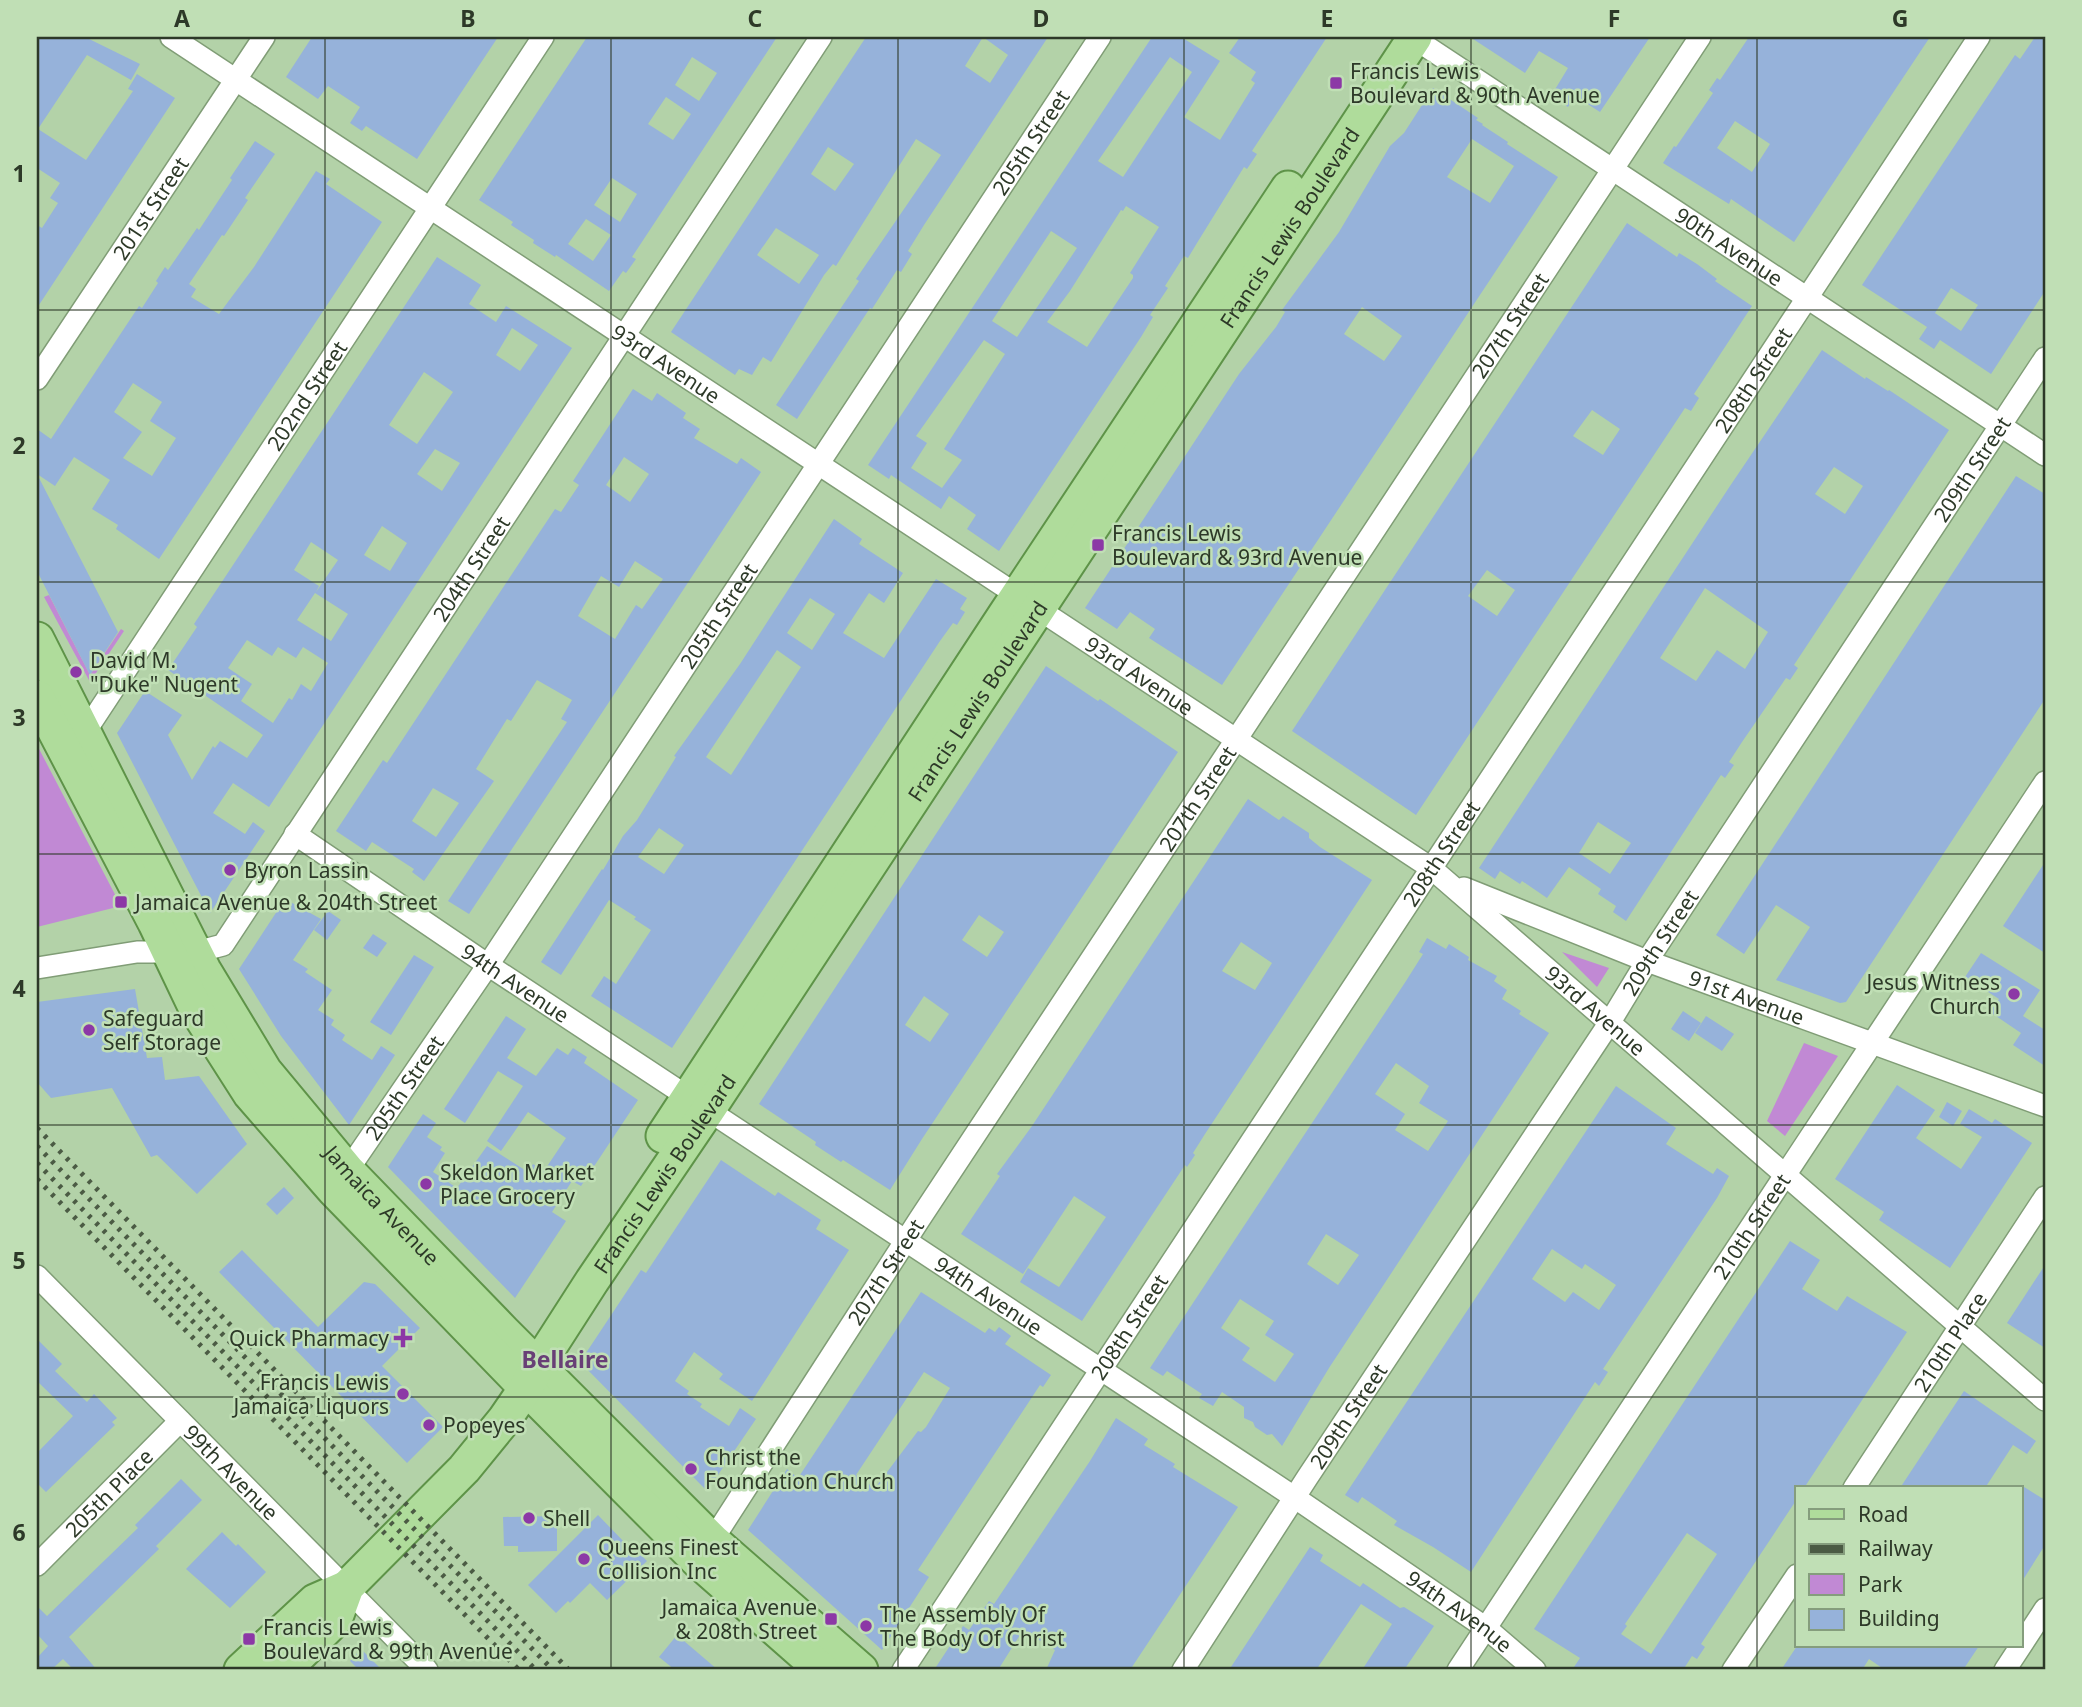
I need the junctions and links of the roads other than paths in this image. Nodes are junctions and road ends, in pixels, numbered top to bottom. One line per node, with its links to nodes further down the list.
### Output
1 (171, 37): 9 (street, 93rd Avenue)
2 (264, 37): 9 (street, 201st Street)
3 (543, 37): 11 (street, 202nd Street)
4 (821, 37): 13 (street, 204th Street)
5 (1100, 37): 18 (street, 205th Street)
6 (1407, 37): 10 (street, 90th Avenue); 19 (main road, Francis Lewis Boulevard)
7 (1700, 37): 10 (street, 207th Street)
8 (1979, 37): 12 (street, 208th Street)
9 (236, 79): 11 (street, 93rd Avenue); 15 (street, 201st Street)
10 (1613, 168): 12 (street, 90th Avenue); 23 (street, 207th Street)
11 (430, 207): 13 (street, 93rd Avenue); 22 (street, 202nd Street)
12 (1807, 297): 16 (street, 90th Avenue); 26 (street, 208th Street)
13 (624, 335): 18 (street, 93rd Avenue); 25 (street, 204th Street)
14 (2045, 358): 16 (street, 209th Street)
15 (37, 379)
16 (2000, 425): 17 (street, 90th Avenue); 29 (street, 209th Street)
17 (2045, 455)
18 (818, 463): 19 (street, 93rd Avenue); 30 (street, 205th Street)
19 (1028, 602): 23 (street, 93rd Avenue); 34 (main road, Francis Lewis Boulevard)
20 (37, 639): 22 (main road, Jamaica Avenue)
21 (37, 697): 22 (main road, Jamaica Avenue)
22 (73, 739): 28 (main road, Jamaica Avenue)
23 (1236, 739): 26 (street, 93rd Avenue); 39 (street, 207th Street)
24 (2045, 782): 33 (street, 210th Street)
25 (295, 834): 28 (street, 204th Street); 30 (street, 94th Avenue)
26 (1431, 868): 27 (street, 93rd Avenue); 42 (street, 208th Street)
27 (1449, 882): 29 (street, 91st Avenue); 32 (street, 93rd Avenue)
28 (182, 951): 31 (street, 204th Street); 37 (main road, Jamaica Avenue)
29 (1647, 961): 32 (street, 209th Street); 33 (street, 91st Avenue)
30 (488, 965): 34 (street, 94th Avenue); 37 (street, 205th Street)
31 (37, 968)
32 (1610, 1022): 36 (street, 93rd Avenue); 47 (street, 209th Street)
33 (1873, 1043): 35 (street, 91st Avenue); 36 (street, 210th Street)
34 (698, 1104): 39 (street, 94th Avenue); 43 (main road, Francis Lewis Boulevard)
35 (2045, 1106)
36 (1786, 1175): 41 (street, 93rd Avenue); 53 (street, 210th Street)
37 (340, 1180): 43 (main road, Jamaica Avenue)
38 (2045, 1197): 41 (street, 210th Place)
39 (905, 1242): 42 (street, 94th Avenue); 48 (street, 207th Street)
40 (37, 1276): 45 (street, 99th Avenue)
41 (1962, 1326): 44 (street, 93rd Avenue); 46 (street, 210th Place)
42 (1100, 1369): 47 (street, 94th Avenue); 61 (street, 208th Street)
43 (532, 1376): 48 (main road, Jamaica Avenue); 51 (main road, Francis Lewis Boulevard)
44 (2045, 1401)
45 (180, 1421): 49 (street, 205th Place); 51 (street, 99th Avenue)
46 (1855, 1486)
47 (1294, 1497): 53 (street, 94th Avenue); 62 (street, 209th Street)
48 (705, 1551): 59 (main road, Jamaica Avenue); 60 (main road, Jamaica Avenue)
49 (37, 1565)
50 (1795, 1578): 65 (street)
51 (347, 1587): 56 (main road, Francis Lewis Boulevard); 57 (main road, Francis Lewis Boulevard); 58 (street, 99th Avenue)
52 (2045, 1609): 54 (street)
53 (1486, 1628): 63 (street, 210th Street); 64 (street, 94th Avenue)
54 (2022, 1644)
55 (2019, 1648): 66 (street)
56 (241, 1670)
57 (284, 1670)
58 (428, 1670)
59 (822, 1670)
60 (861, 1670)
61 (903, 1670)
62 (1183, 1670)
63 (1458, 1670)
64 (1535, 1670)
65 (1733, 1670)
66 (2005, 1670)

